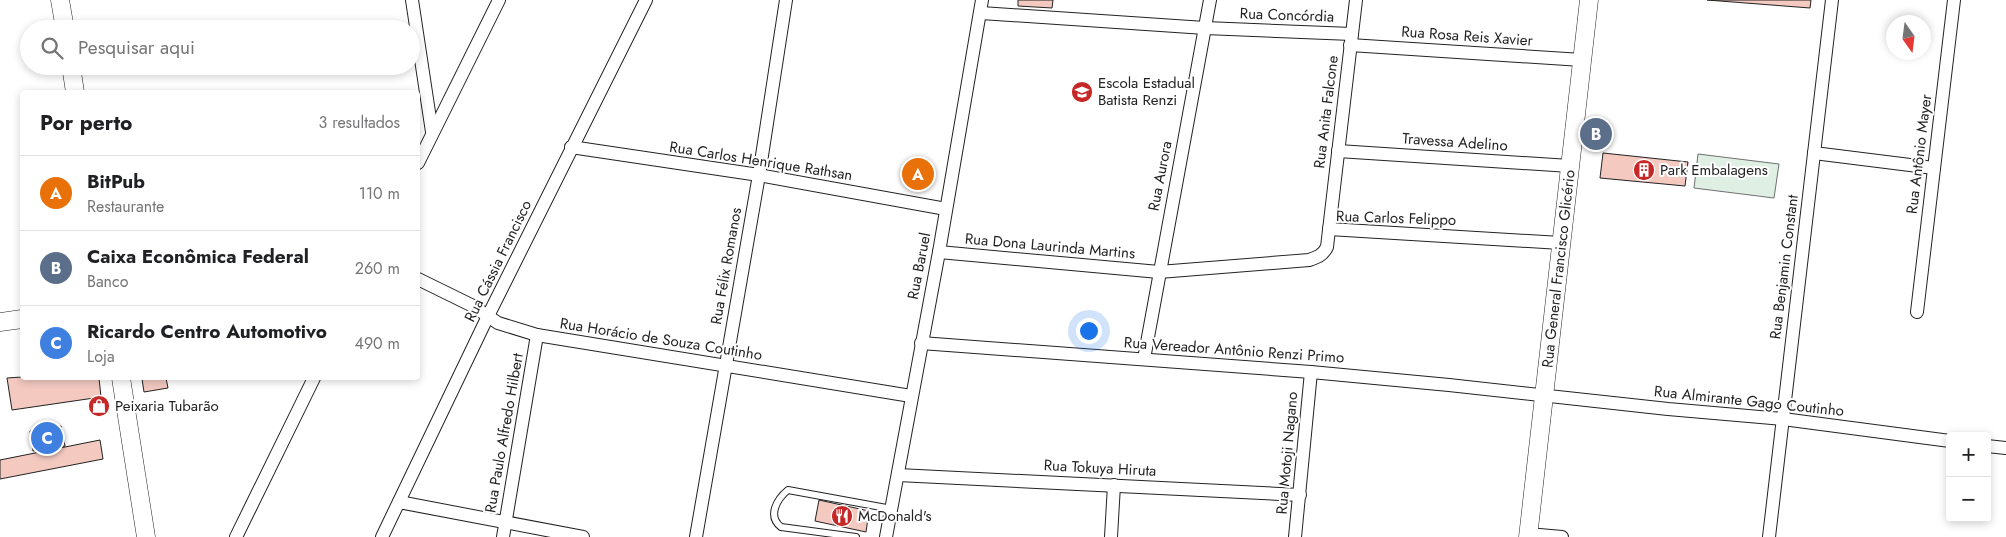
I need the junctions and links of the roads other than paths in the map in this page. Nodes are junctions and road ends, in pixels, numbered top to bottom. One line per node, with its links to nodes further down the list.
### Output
1 (60, 0): 13 (main road)
2 (412, 0): 14 (street)
3 (499, 0): 21 (street)
4 (646, 0): 22 (street, Rua Cássia Francisco)
5 (786, 0): 28 (street, Rua Félix Romanos)
6 (982, 0): 12 (street, Rua Baruel)
7 (1210, 0): 15 (street, Rua Aurora)
8 (1356, 0): 16 (street, Rua Anita Falcone)
9 (1589, 0): 18 (main road, Rua General Francisco Glicério)
10 (1832, 0): 24 (street, Rua Benjamin Constant)
11 (1954, 0): 27 (street, Rua Antônio Mayer)
12 (981, 13): 15 (street, Rua Concórdia); 29 (street, Rua Baruel)
13 (63, 20)
14 (415, 20)
15 (1205, 28): 16 (street, Rua Concórdia); 33 (street, Rua Aurora)
16 (1351, 40): 18 (street, Rua Rosa Reis Xavier); 23 (street, Rua Anita Falcone)
17 (420, 53): 21 (street)
18 (1582, 60): 26 (main road, Rua General Francisco Glicério)
19 (72, 75): 20 (main road)
20 (75, 90)
21 (432, 132): 25 (street)
22 (572, 147): 28 (street, Rua Carlos Henrique Rathsan); 36 (street, Rua Cássia Francisco)
23 (1338, 151): 26 (street, Travessa Adelino); 30 (street, Rua Anita Falcone)
24 (1814, 154): 27 (street); 48 (street, Rua Benjamin Constant)
25 (420, 159)
26 (1570, 166): 31 (main road, Rua General Francisco Glicério)
27 (1934, 168): 35 (street, Rua Antônio Mayer)
28 (759, 175): 29 (street, Rua Carlos Henrique Rathsan); 42 (street, Rua Félix Romanos)
29 (946, 209): 32 (street, Rua Baruel)
30 (1329, 229): 31 (street, Rua Carlos Felippo); 33 (street, Rua Carlos Felippo)
31 (1561, 243): 46 (main road, Rua General Francisco Glicério)
32 (939, 252): 33 (street, Rua Dona Laurinda Martins); 40 (street, Rua Baruel)
33 (1159, 272): 41 (street, Rua Aurora)
34 (420, 280): 36 (street, Rua Horácio de Souza Coutinho)
35 (1917, 312)
36 (488, 316): 39 (street, Rua Horácio de Souza Coutinho); 55 (street, Rua Cássia Francisco)
37 (20, 319): 38 (main road)
38 (0, 322)
39 (537, 335): 42 (street, Rua Horácio de Souza Coutinho); 57 (street, Rua Paulo Alfredo Hilbert)
40 (921, 342): 41 (street, Rua Vereador Antônio Renzi Primo); 47 (street, Rua Baruel)
41 (1144, 359): 43 (street, Rua Vereador Antônio Renzi Primo)
42 (726, 366): 47 (street, Rua Horácio de Souza Coutinho); 64 (street, Rua Félix Romanos)
43 (1311, 372): 46 (street, Rua Vereador Antônio Renzi Primo); 54 (street, Rua Motoji Nagano)
44 (121, 380): 59 (main road)
45 (313, 380): 60 (street)
46 (1544, 395): 48 (street, Rua Almirante Gago Coutinho); 58 (main road, Rua General Francisco Glicério)
47 (911, 396): 52 (street, Rua Baruel)
48 (1782, 419): 49 (street, Rua Almirante Gago Coutinho); 70 (street, Rua Benjamin Constant)
49 (1946, 440)
50 (1991, 446): 51 (street)
51 (2006, 448)
52 (898, 475): 53 (street, Rua Tokuya Hiruta); 56 (street, Rua Baruel)
53 (1114, 485): 54 (street, Rua Tokuya Hiruta); 67 (street)
54 (1300, 495): 68 (street, Rua Motoji Nagano)
55 (399, 502): 57 (street); 61 (street, Rua Cássia Francisco)
56 (892, 509): 65 (lane); 66 (street, Rua Baruel)
57 (505, 523): 62 (street, Rua Paulo Alfredo Hilbert); 63 (street)
58 (1528, 536): 69 (street)
59 (146, 537)
60 (236, 537)
61 (382, 537)
62 (503, 537)
63 (582, 537)
64 (696, 537)
65 (856, 537)
66 (886, 537)
67 (1111, 537)
68 (1295, 537)
69 (1562, 537)
70 (1769, 537)

